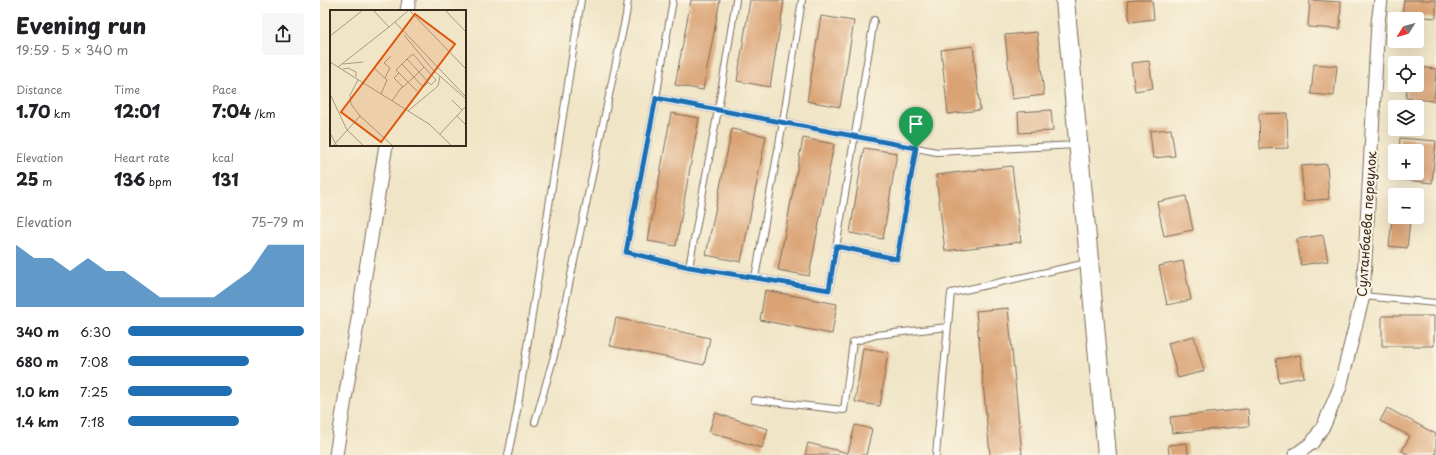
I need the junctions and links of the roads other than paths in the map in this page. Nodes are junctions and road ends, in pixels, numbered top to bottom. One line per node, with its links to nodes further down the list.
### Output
1 (409, 0): 9 (street)
2 (581, 0): 28 (lane)
3 (628, 0): 26 (lane)
4 (673, 0): 11 (lane)
5 (736, 0): 12 (lane)
6 (802, 0): 13 (lane)
7 (1065, 0): 15 (main road)
8 (1381, 0): 22 (street, Султанбаева переулок)
9 (407, 10)
10 (874, 20): 14 (lane)
11 (656, 98): 12 (lane); 20 (lane)
12 (718, 110): 13 (lane); 20 (lane)
13 (783, 122): 14 (lane); 21 (lane)
14 (855, 136): 17 (lane); 18 (lane)
15 (1078, 144): 17 (lane); 19 (main road)
16 (386, 146): 27 (street)
17 (916, 148): 18 (lane)
18 (836, 246): 21 (lane)
19 (1089, 262): 24 (lane); 30 (main road)
20 (689, 267): 21 (lane)
21 (755, 278)
22 (1363, 296): 23 (lane); 31 (street, Султанбаева переулок)
23 (1436, 303)
24 (948, 326): 25 (lane); 29 (lane)
25 (754, 400)
26 (535, 422)
27 (336, 455)
28 (508, 455)
29 (936, 455)
30 (1107, 455)
31 (1295, 455)

